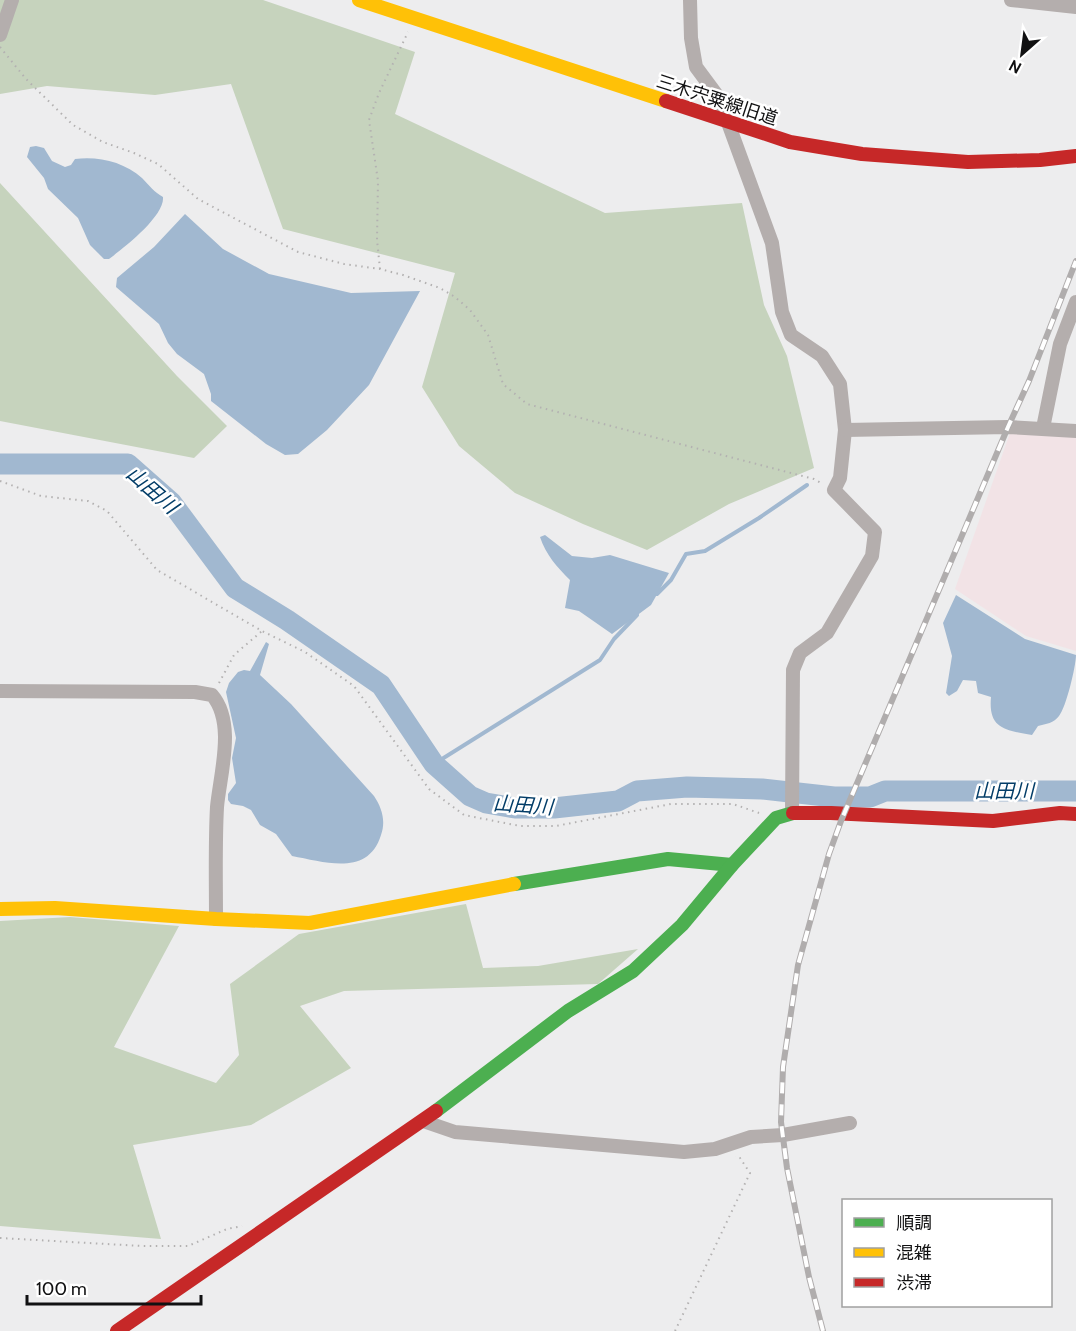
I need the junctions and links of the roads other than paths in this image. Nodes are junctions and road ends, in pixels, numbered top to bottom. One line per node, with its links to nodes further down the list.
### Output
1 (12, 0): 6 (street)
2 (359, 0): 7 (street, 三木宍粟線旧道)
3 (690, 0): 7 (street)
4 (1011, 0): 5 (street)
5 (1076, 7)
6 (1, 29)
7 (729, 123): 8 (street, 三木宍粟線旧道); 11 (street)
8 (1075, 156)
9 (1076, 302): 10 (street)
10 (1043, 428): 11 (street); 12 (street)
11 (845, 430): 14 (street)
12 (1076, 431)
13 (0, 691): 18 (street)
14 (792, 813): 15 (street); 16 (street)
15 (1076, 814)
16 (732, 865): 18 (street); 19 (street)
17 (0, 909): 18 (street)
18 (216, 919)
19 (423, 1120): 20 (street); 21 (street)
20 (850, 1123)
21 (117, 1331)

